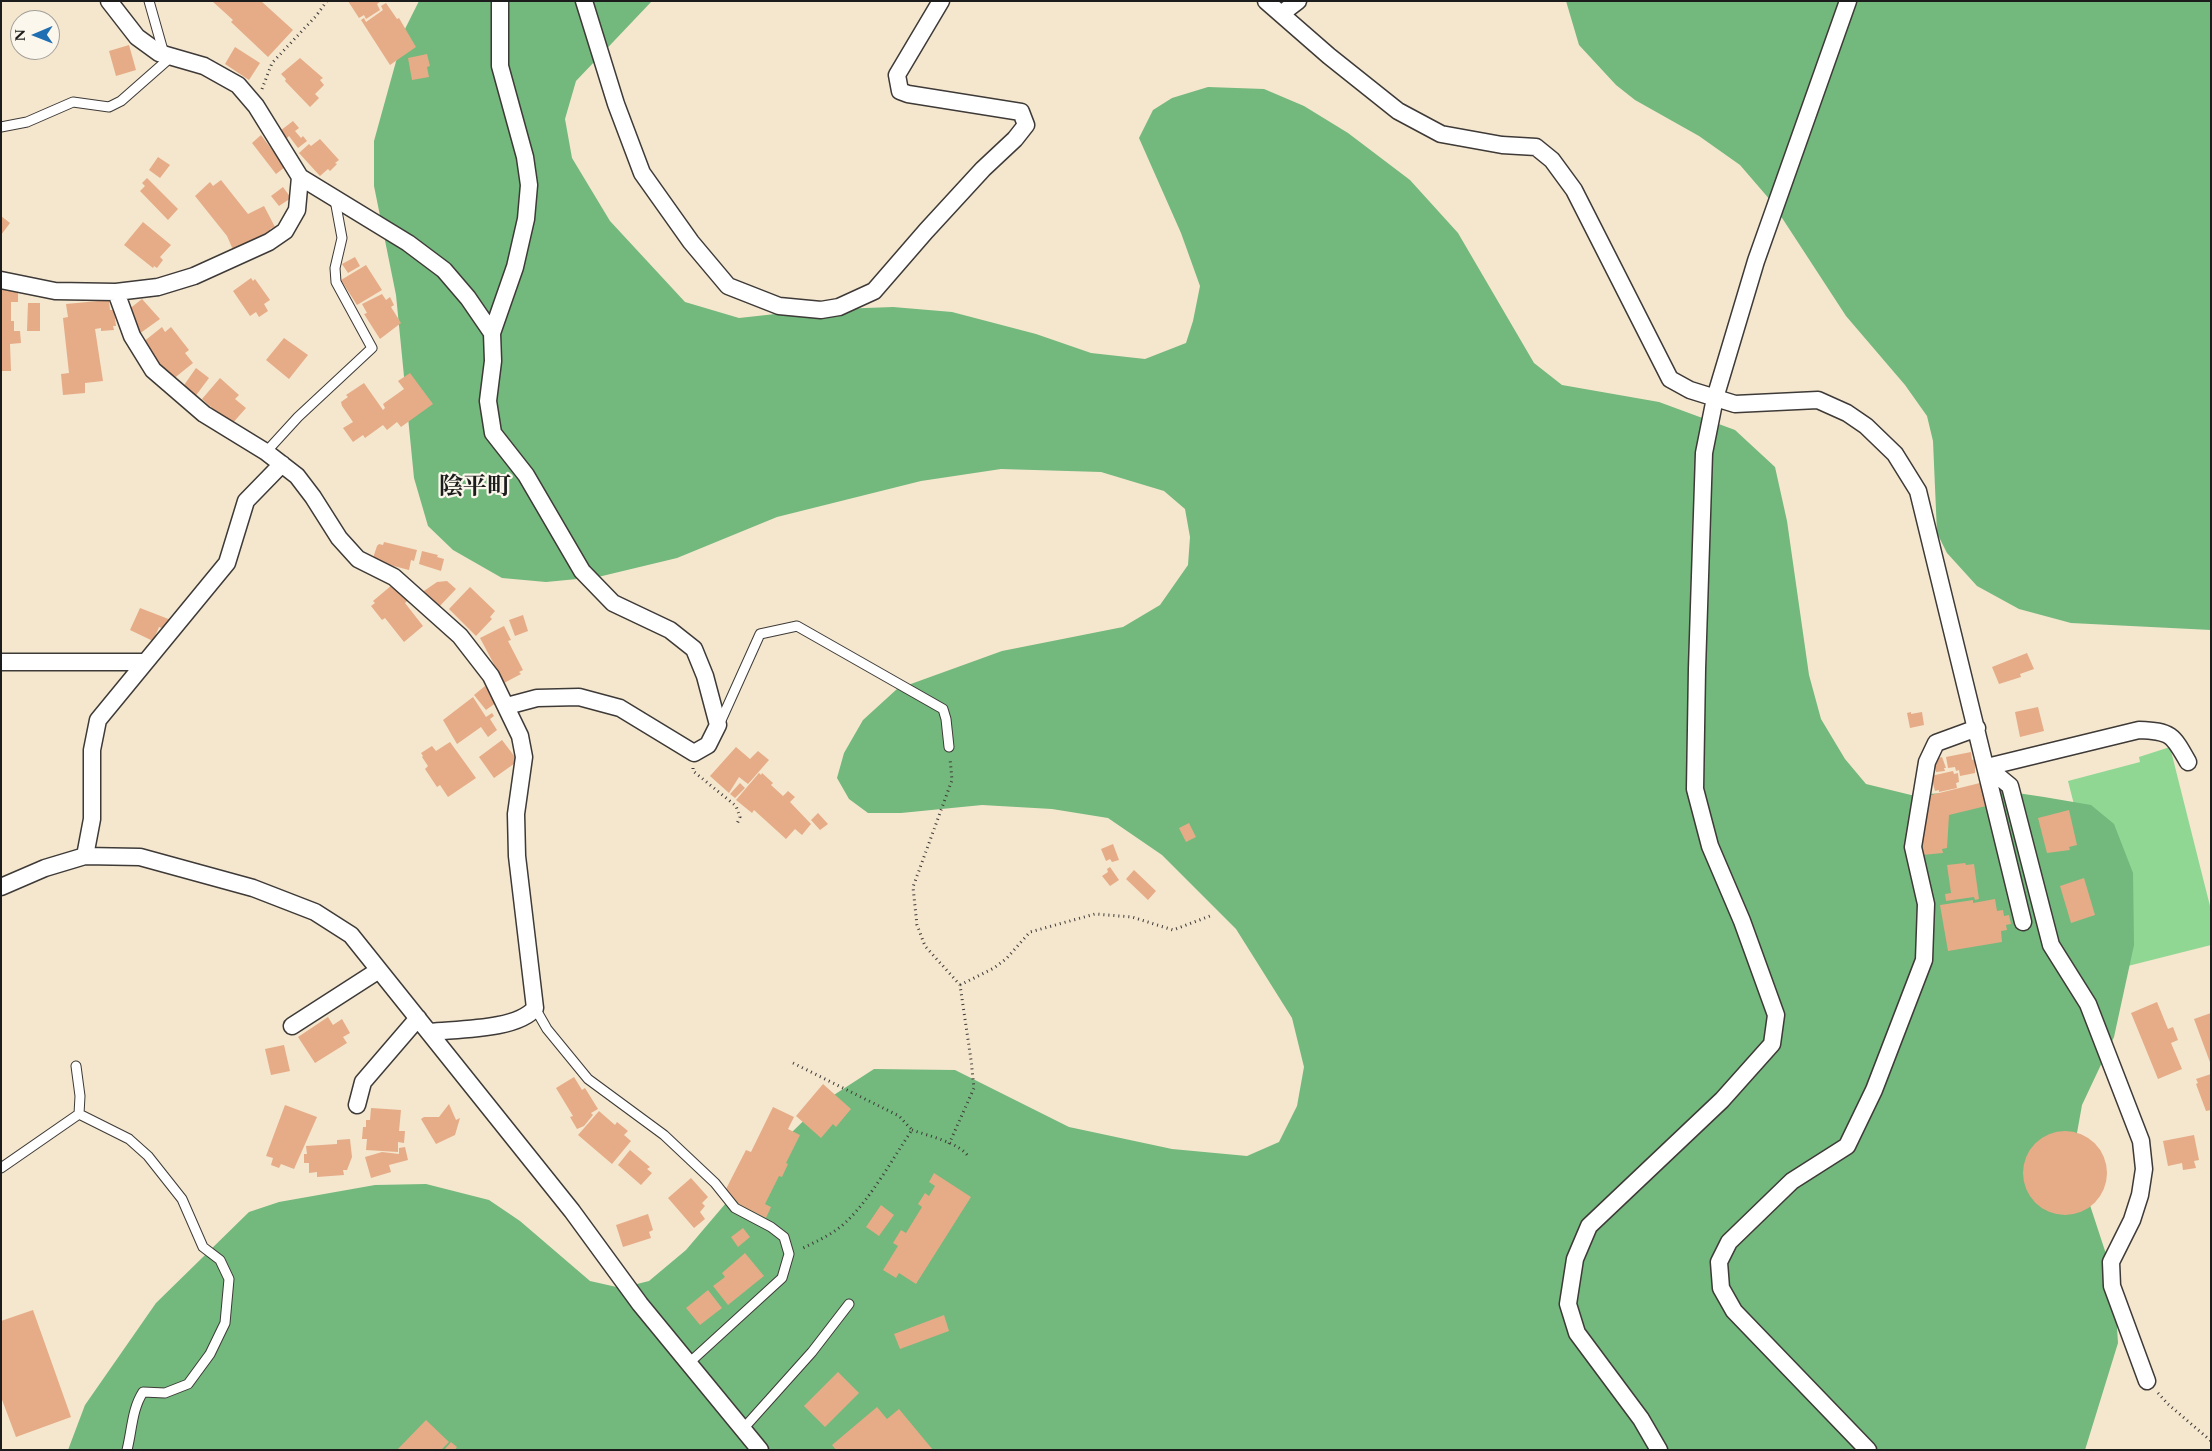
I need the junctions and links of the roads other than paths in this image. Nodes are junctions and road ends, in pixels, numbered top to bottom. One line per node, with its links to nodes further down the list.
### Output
1 (109, 1): 10 (street)
2 (149, 1): 10 (lane)
3 (500, 1): 16 (street)
4 (584, 1): 5 (street)
5 (941, 1)
6 (1266, 1): 9 (street)
7 (1298, 1): 9 (street)
8 (1848, 1): 17 (street)
9 (1280, 14): 17 (street)
10 (168, 56): 11 (lane); 12 (street)
11 (1, 127)
12 (300, 177): 13 (street); 15 (street)
13 (334, 198): 16 (street); 18 (lane)
14 (1, 280): 15 (street)
15 (116, 292): 18 (street)
16 (492, 333): 23 (street)
17 (1715, 398): 24 (street); 46 (street)
18 (266, 452): 19 (street)
19 (282, 464): 21 (street); 22 (street)
20 (1, 662): 21 (street)
21 (144, 662): 28 (street)
22 (507, 706): 23 (street); 32 (street)
23 (718, 725): 25 (lane)
24 (1977, 728): 27 (street); 47 (street)
25 (949, 748)
26 (2188, 762): 27 (street)
27 (1987, 767): 30 (street); 42 (street)
28 (85, 856): 29 (street); 31 (street)
29 (1, 887)
30 (2024, 922)
31 (379, 970): 33 (street); 34 (street)
32 (535, 1008): 35 (street); 41 (lane)
33 (418, 1018): 35 (street); 37 (street)
34 (292, 1026)
35 (430, 1032): 41 (street)
36 (76, 1066): 38 (lane)
37 (357, 1105)
38 (79, 1114): 39 (lane); 44 (lane)
39 (1, 1168)
40 (849, 1304): 43 (lane)
41 (689, 1364): 43 (street)
42 (2147, 1381)
43 (742, 1429): 45 (street)
44 (126, 1450)
45 (760, 1450)
46 (1659, 1450)
47 (1868, 1450)

